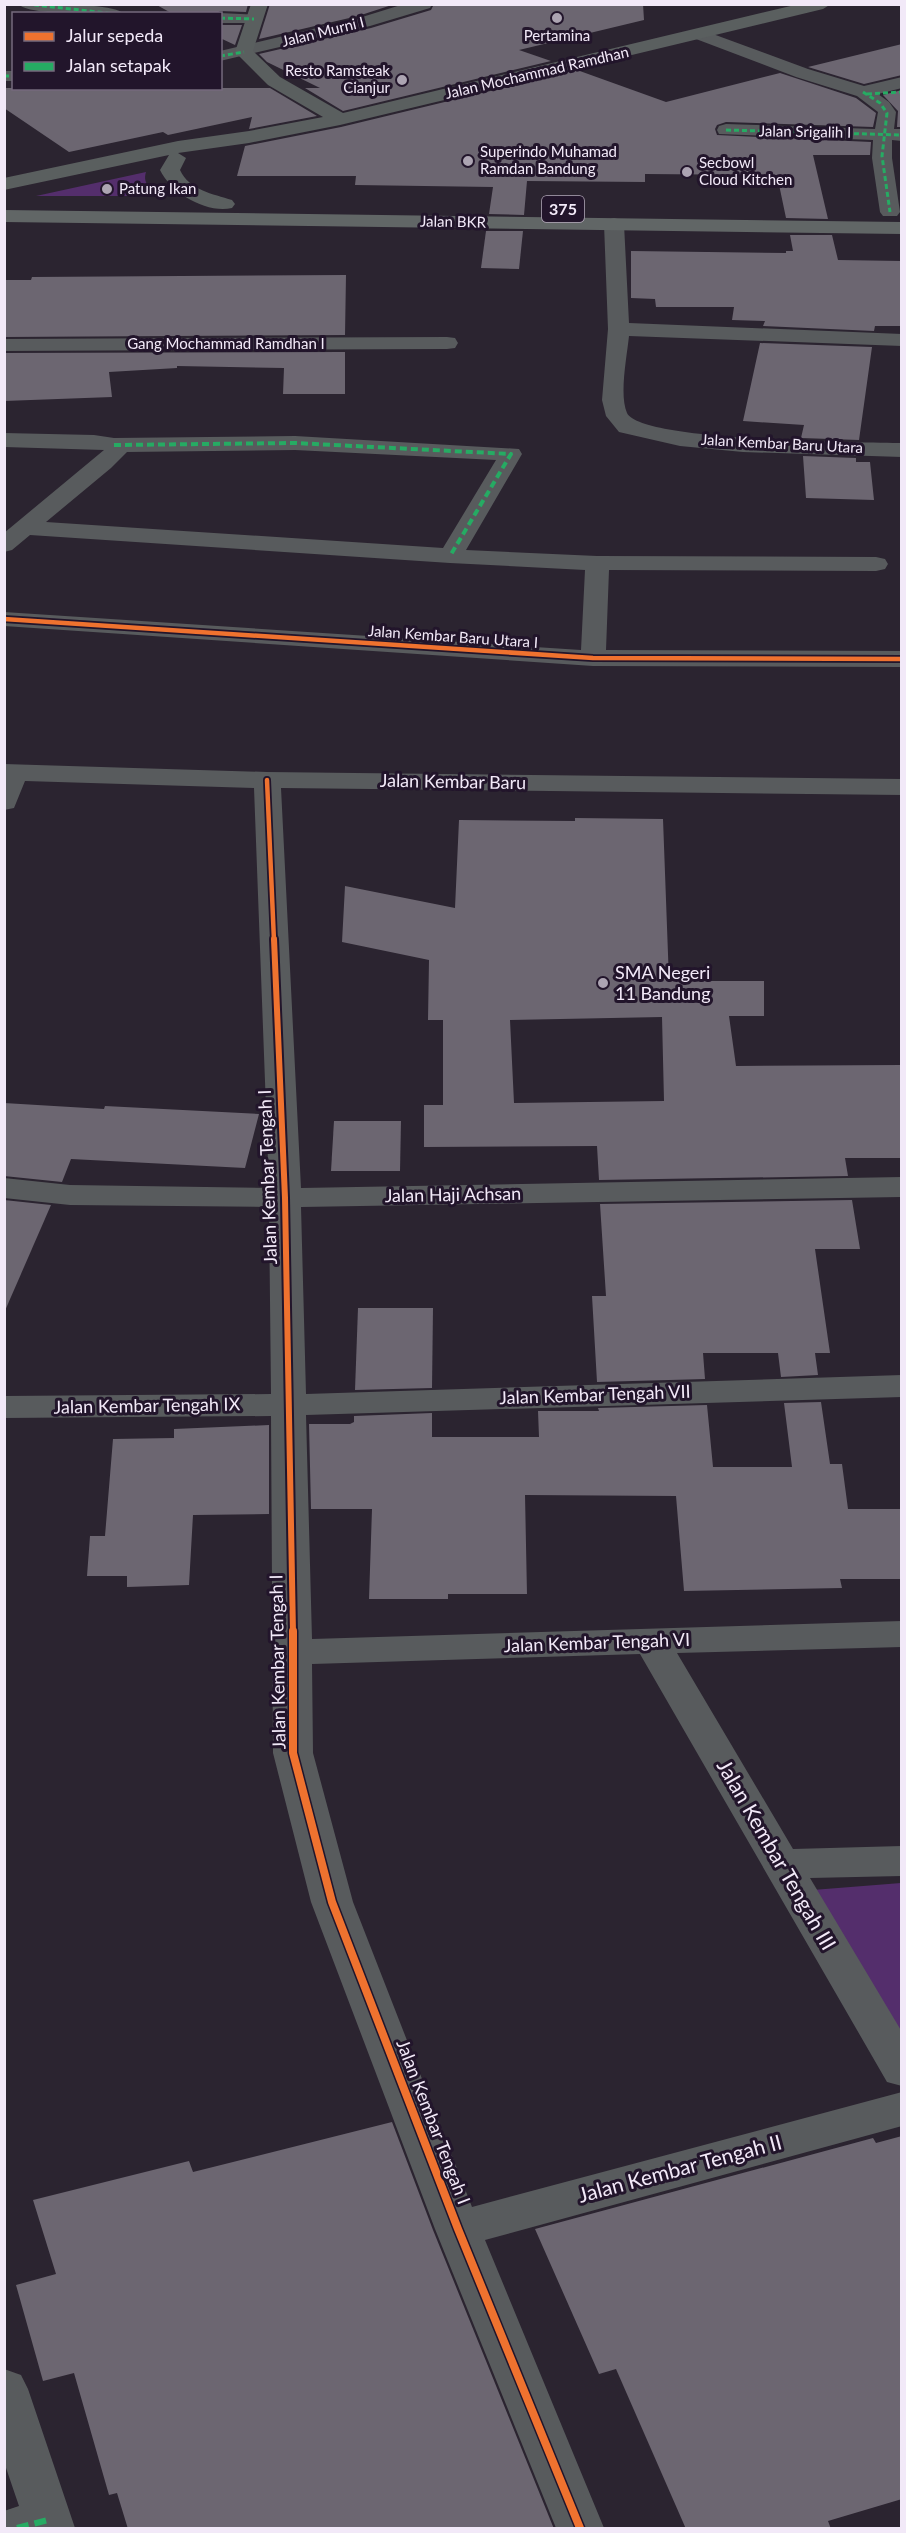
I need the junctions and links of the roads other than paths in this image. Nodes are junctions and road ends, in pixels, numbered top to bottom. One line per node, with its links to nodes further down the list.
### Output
1 (26, 4): 4 (street)
2 (424, 4): 8 (street, Jalan Murni I)
3 (824, 4): 7 (main road, Jalan Mochammad Ramdhan)
4 (98, 12)
5 (257, 12): 6 (street); 8 (main road)
6 (222, 18)
7 (702, 35): 12 (street); 13 (main road, Jalan Mochammad Ramdhan)
8 (244, 52): 9 (street, Jalan Murni I); 13 (main road)
9 (222, 56)
10 (902, 82): 12 (street)
11 (902, 92): 12 (street)
12 (865, 93): 15 (street)
13 (340, 119): 16 (main road, Jalan Mochammad Ramdhan)
14 (726, 130): 15 (street, Jalan Srigalih I)
15 (892, 135): 22 (street)
16 (249, 136): 17 (main road, Jalan Mochammad Ramdhan); 18 (main road, Jalan Mochammad Ramdhan)
17 (176, 158): 19 (main road, Jalan Mochammad Ramdhan); 20 (main road)
18 (4, 184)
19 (4, 200): 20 (main road, Jalan BKR / 375)
20 (225, 204): 22 (main road, Jalan BKR / 375)
21 (4, 216): 23 (main road, Jalan BKR / 375)
22 (898, 217): 23 (main road, Jalan BKR / 375)
23 (614, 224): 24 (street)
24 (619, 329): 25 (street); 30 (street, Jalan Kembar Baru Utara)
25 (902, 340)
26 (447, 343): 27 (street, Gang Mochammad Ramdhan I)
27 (4, 345)
28 (4, 440): 29 (street)
29 (114, 445): 31 (street); 33 (street)
30 (902, 450)
31 (27, 528): 32 (street); 33 (street)
32 (4, 545)
33 (450, 556): 34 (street)
34 (597, 563): 35 (street); 37 (street)
35 (876, 564)
36 (4, 619): 37 (street, Jalan Kembar Baru Utara I)
37 (593, 658): 38 (street, Jalan Kembar Baru Utara I)
38 (902, 659)
39 (9, 772): 40 (street, Jalan Kembar Baru); 42 (street)
40 (267, 780): 41 (street, Jalan Kembar Baru); 45 (street, Jalan Kembar Tengah I)
41 (902, 787)
42 (4, 802)
43 (902, 1187): 45 (street, Jalan Haji Achsan)
44 (4, 1188): 45 (street, Jalan Haji Achsan)
45 (285, 1198): 47 (street, Jalan Kembar Tengah I)
46 (902, 1386): 47 (street, Jalan Kembar Tengah VII)
47 (289, 1405): 48 (street, Jalan Kembar Tengah IX); 51 (street, Jalan Kembar Tengah I)
48 (4, 1407)
49 (902, 1634): 50 (street, Jalan Kembar Tengah VI)
50 (651, 1641): 51 (street, Jalan Kembar Tengah VI); 53 (street, Jalan Kembar Tengah III)
51 (293, 1652): 56 (street, Jalan Kembar Tengah I)
52 (902, 1861): 53 (street)
53 (782, 1864): 54 (street, Jalan Kembar Tengah III)
54 (902, 2070)
55 (902, 2109): 56 (street, Jalan Kembar Tengah II)
56 (458, 2229): 59 (street, Jalan Kembar Tengah I)
57 (4, 2389): 58 (street)
58 (39, 2526)
59 (580, 2529)

